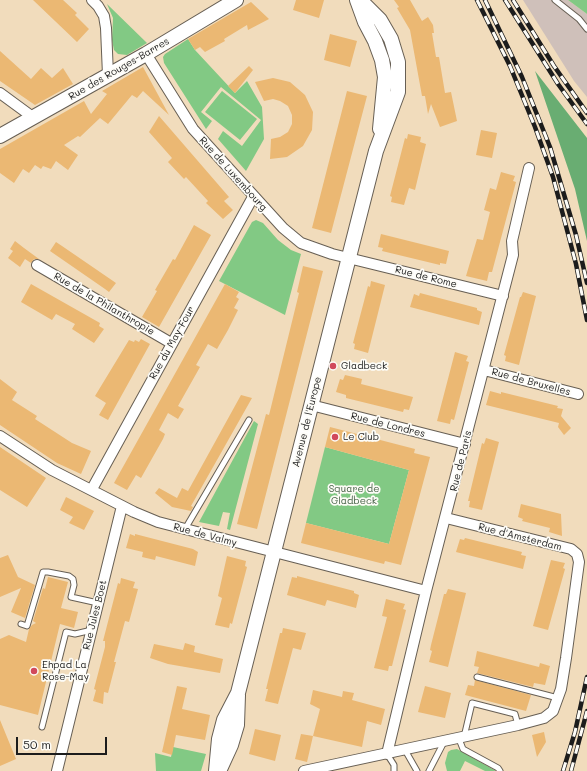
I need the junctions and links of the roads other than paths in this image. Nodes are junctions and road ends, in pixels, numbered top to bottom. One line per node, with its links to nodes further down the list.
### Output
1 (92, 0): 8 (street)
2 (357, 0): 12 (street, Avenue de l'Europe)
3 (360, 0): 12 (street, Avenue de l'Europe)
4 (555, 0): 6 (lane)
5 (232, 1): 7 (street, Rue des Rouges-Barres)
6 (587, 29)
7 (146, 54): 8 (street, Rue des Rouges-Barres); 14 (street, Rue de Luxembourg)
8 (108, 75): 10 (street, Rue des Rouges-Barres)
9 (0, 93): 10 (street)
10 (34, 118): 11 (street, Rue des Rouges-Barres)
11 (0, 136)
12 (376, 151): 15 (street, Avenue de l'Europe)
13 (529, 168): 17 (street, Rue de Paris)
14 (254, 197): 15 (street, Rue de Luxembourg); 18 (street, Rue du May-Four)
15 (349, 258): 17 (street, Rue de Rome); 21 (street, Avenue de l'Europe)
16 (37, 265): 18 (street, Rue de la Philanthropie)
17 (503, 296): 19 (street, Rue de Paris)
18 (171, 343): 25 (street, Rue du May-Four)
19 (484, 370): 20 (street, Rue de Bruxelles); 24 (street, Rue de Paris)
20 (578, 394)
21 (312, 405): 24 (street, Rue de Londres); 29 (street, Avenue de l'Europe)
22 (249, 420): 28 (lane)
23 (0, 436): 25 (street, Rue de Valmy)
24 (465, 444): 27 (street, Rue de Paris)
25 (92, 489): 26 (street, Rue de Valmy)
26 (122, 506): 28 (street, Rue de Valmy); 31 (street, Rue Jules Boet)
27 (446, 518): 30 (street, Rue de Paris); 35 (street, Rue d'Amsterdam)
28 (185, 530): 29 (street, Rue de Valmy)
29 (274, 553): 30 (street, Rue de Valmy); 43 (street, Avenue de l'Europe)
30 (426, 591): 41 (street, Rue de Paris)
31 (98, 603): 32 (lane); 33 (street, Rue Jules Boet)
32 (21, 624)
33 (92, 630): 37 (lane); 42 (street, Rue Jules Boet)
34 (477, 677): 35 (lane)
35 (559, 693): 36 (street)
36 (518, 725): 38 (street); 38 (lane)
37 (42, 728)
38 (461, 738): 39 (street); 48 (lane)
39 (444, 742): 40 (street); 47 (lane)
40 (405, 750): 41 (street); 46 (lane)
41 (387, 754): 44 (street); 45 (lane)
42 (57, 771)
43 (218, 771)
44 (304, 771)
45 (394, 771)
46 (417, 771)
47 (429, 771)
48 (500, 771)

